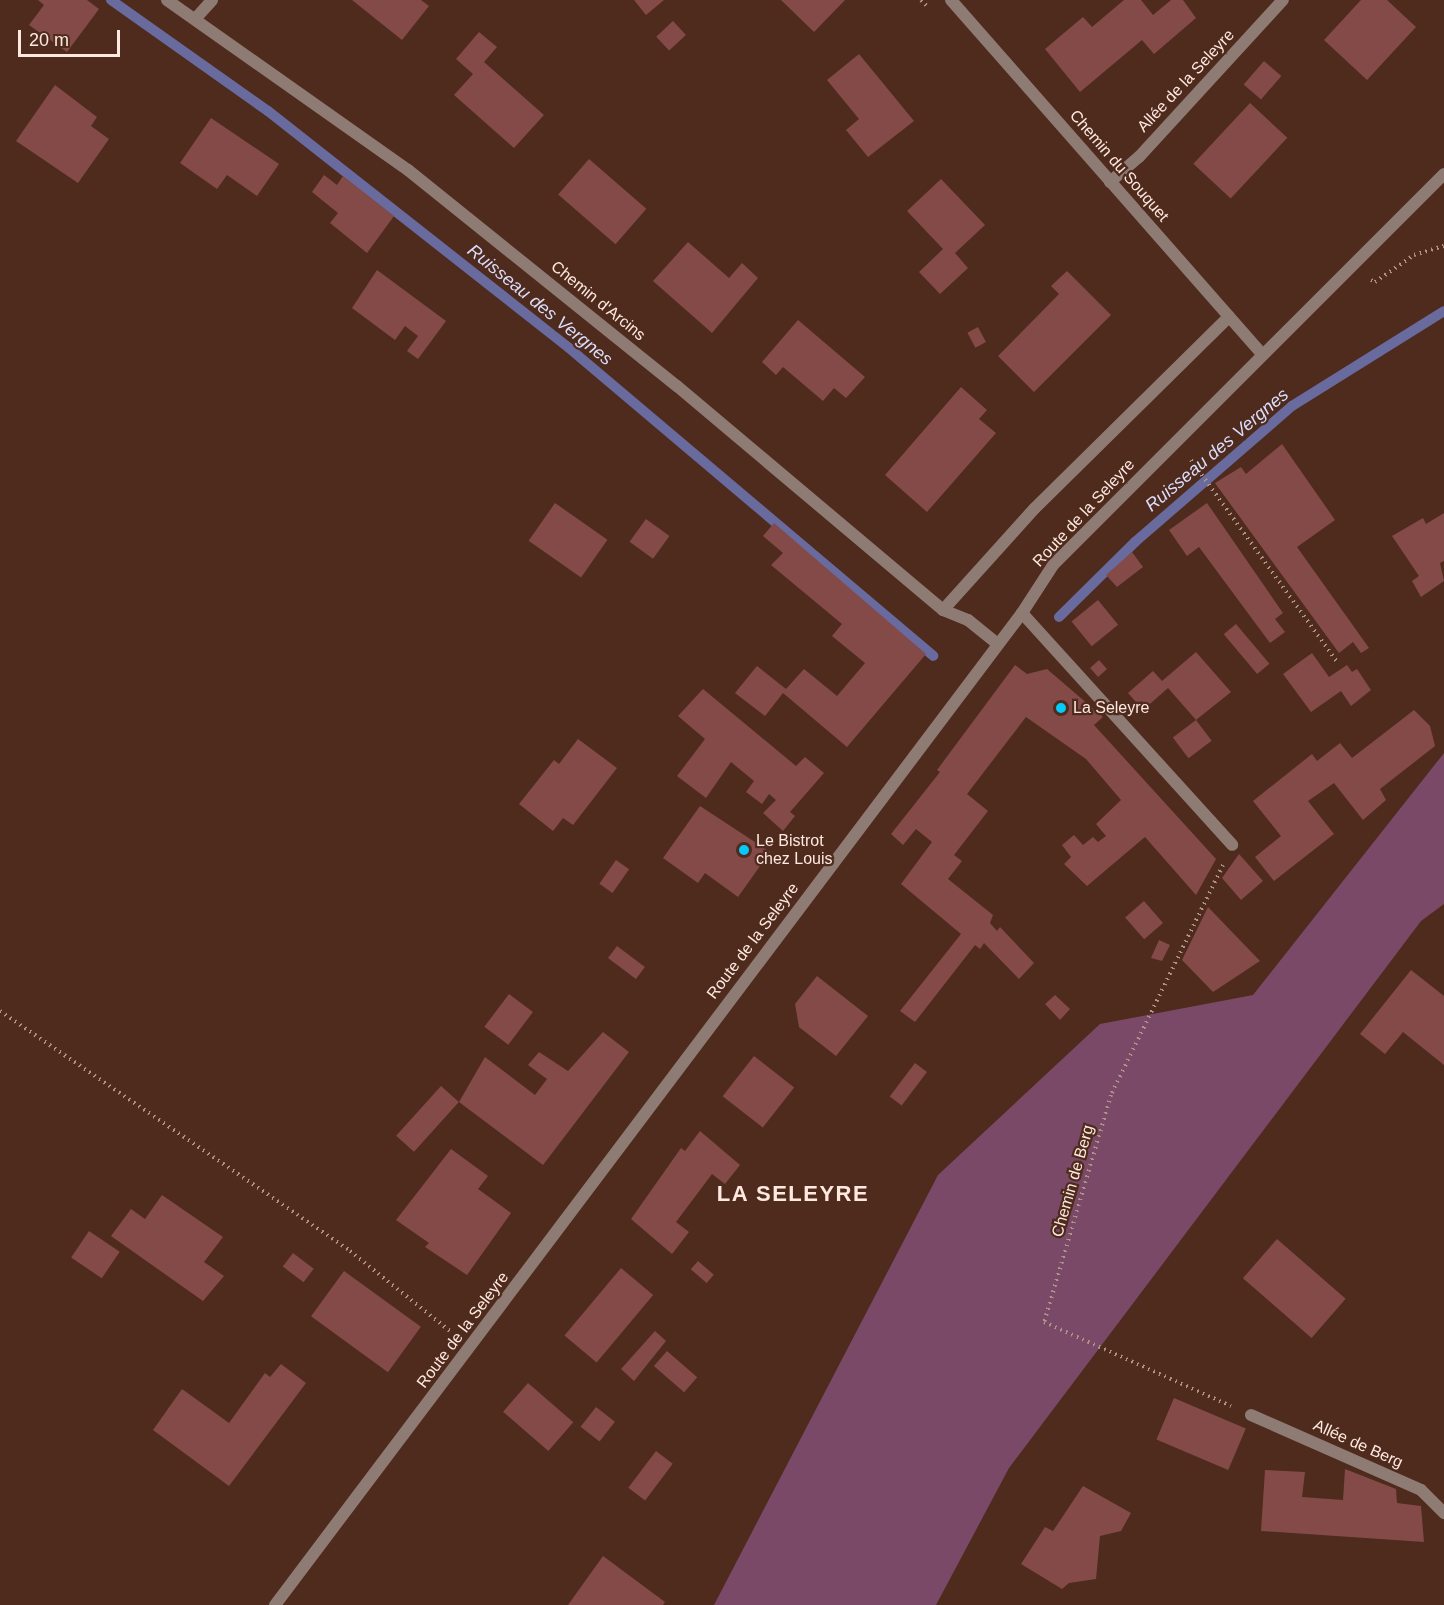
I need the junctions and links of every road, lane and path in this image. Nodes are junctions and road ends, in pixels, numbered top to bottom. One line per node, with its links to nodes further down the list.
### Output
1 (167, 0): 5 (street, Chemin d'Arcins)
2 (212, 0): 5 (street)
3 (951, 0): 7 (street, Chemin du Souquet)
4 (1283, 0): 7 (street, Allée de la Seleyre)
5 (196, 18): 13 (street, Chemin d'Arcins)
6 (1444, 174): 9 (street, Route de la Seleyre)
7 (1110, 182): 10 (street, Chemin du Souquet)
8 (1444, 246): 9 (path)
9 (1348, 268): 11 (street, Route de la Seleyre)
10 (1229, 317): 11 (street, Chemin du Souquet); 13 (street)
11 (1262, 354): 12 (street, Route de la Seleyre)
12 (1177, 440): 14 (street, Route de la Seleyre); 16 (path)
13 (943, 610): 15 (street, Chemin d'Arcins)
14 (1022, 613): 15 (street, Route de la Seleyre); 17 (street)
15 (996, 643): 19 (street, Route de la Seleyre)
16 (1338, 663)
17 (1232, 845): 20 (path, Chemin de Berg)
18 (0, 1011): 19 (path)
19 (471, 1348): 22 (street, Route de la Seleyre)
20 (1251, 1415): 21 (street, Allée de Berg)
21 (1444, 1513)
22 (275, 1605)

